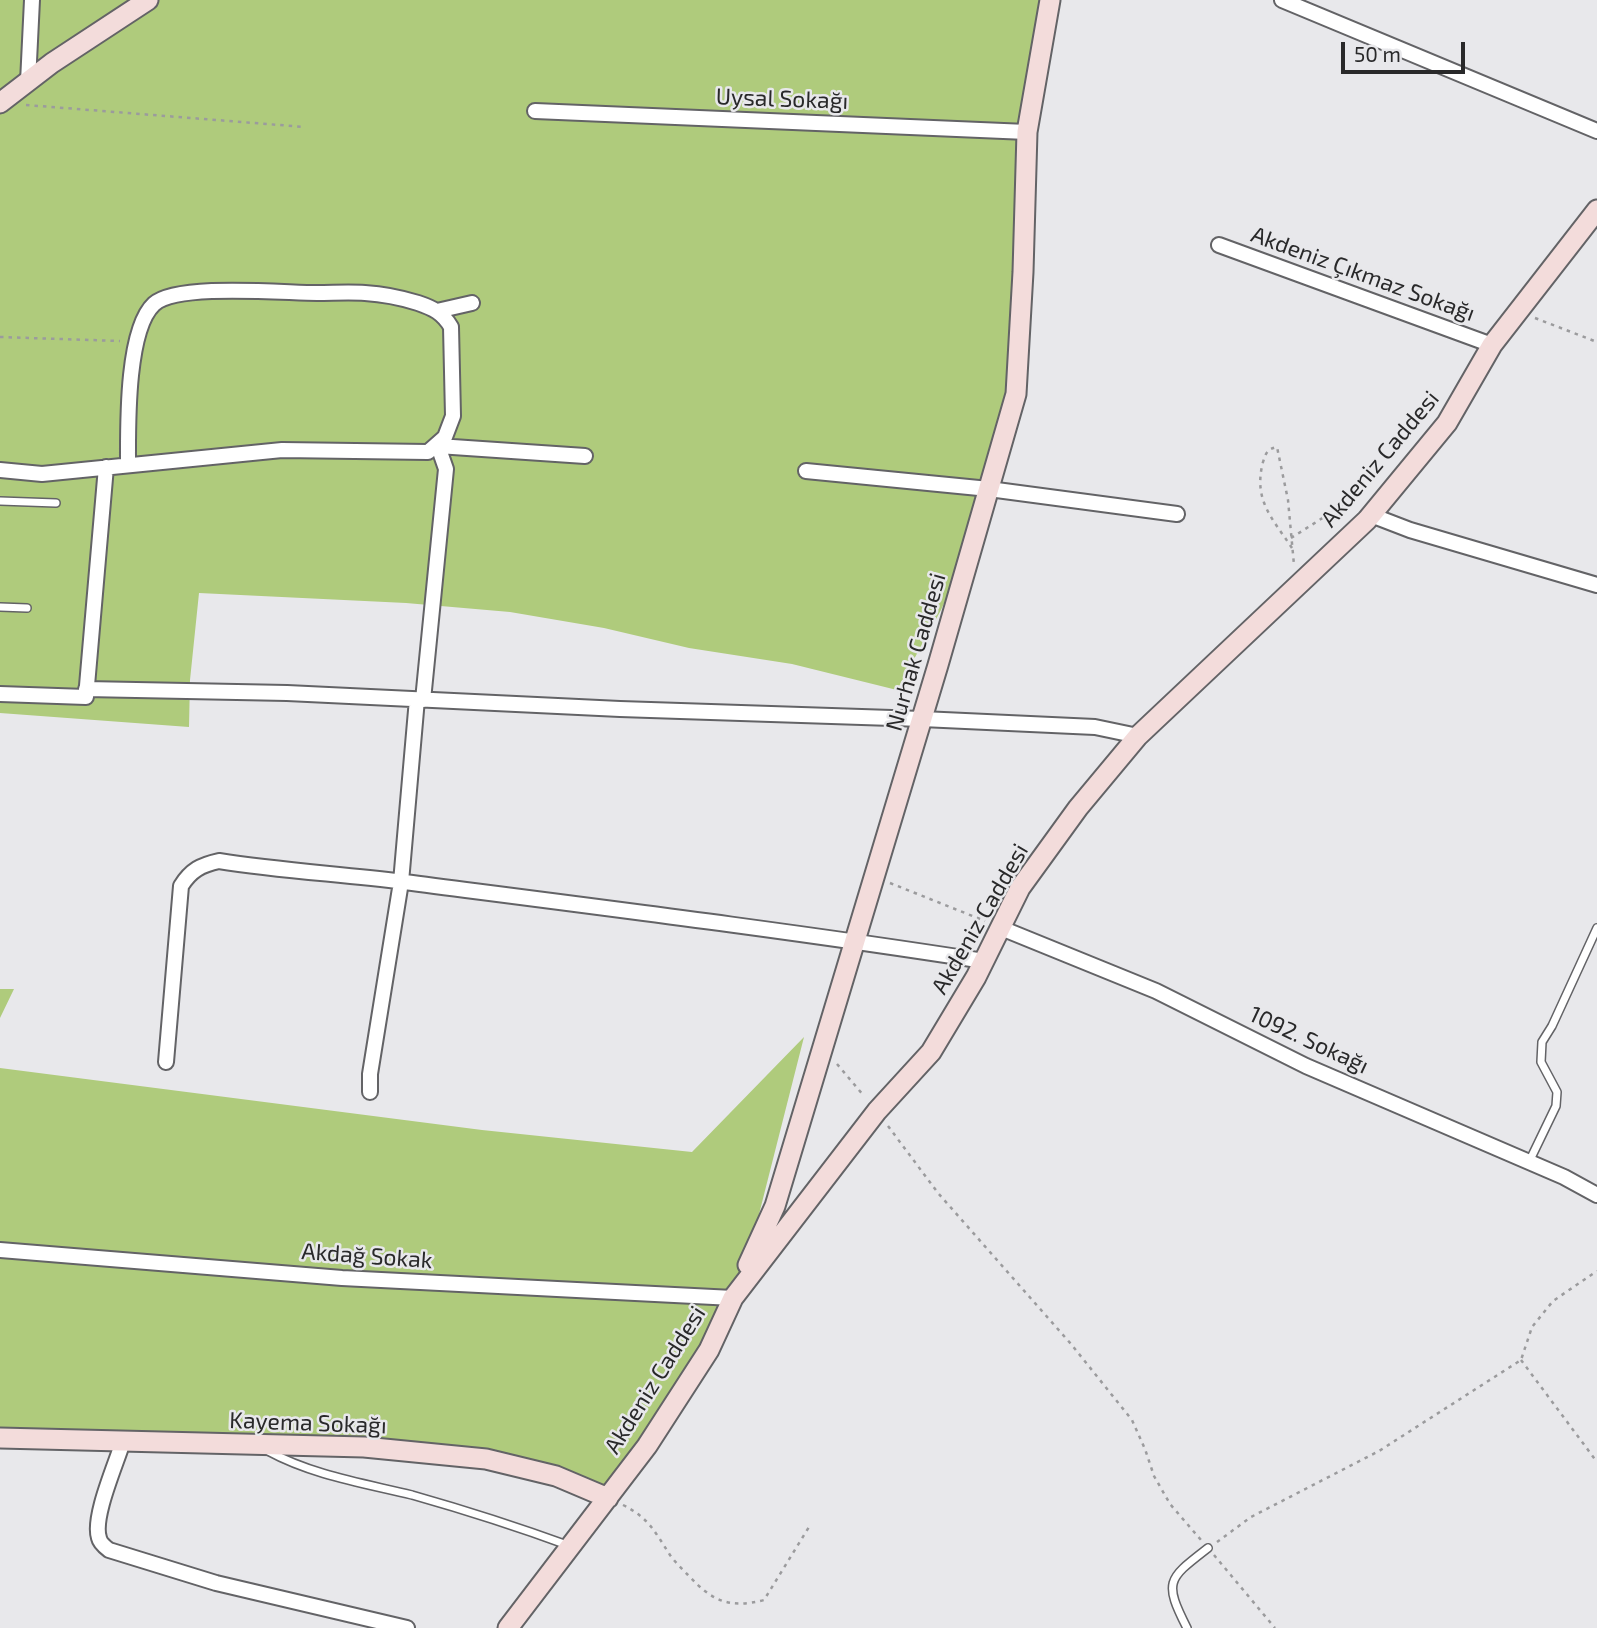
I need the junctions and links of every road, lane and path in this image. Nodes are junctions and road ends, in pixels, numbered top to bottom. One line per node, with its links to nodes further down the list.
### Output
1 (32, 0): 5 (street)
2 (148, 0): 5 (street)
3 (1050, 0): 10 (street, Nurhak Caddesi)
4 (1282, 0): 9 (street)
5 (28, 82): 6 (street)
6 (0, 103): 8 (path)
7 (535, 111): 10 (street, Uysal Sokağı)
8 (305, 127)
9 (1597, 131)
10 (1027, 132): 26 (street, Nurhak Caddesi)
11 (1597, 210): 15 (street, Akdeniz Caddesi)
12 (1219, 246): 19 (street, Akdeniz Çıkmaz Sokağı)
13 (472, 303): 14 (street)
14 (438, 311): 17 (street); 20 (street)
15 (1519, 312): 18 (path); 19 (street, Akdeniz Caddesi)
16 (0, 337): 17 (path)
17 (138, 342): 22 (street)
18 (1597, 342)
19 (1492, 345): 31 (street, Akdeniz Caddesi)
20 (438, 446): 21 (street); 22 (street); 38 (street)
21 (585, 456)
22 (128, 465): 23 (street)
23 (106, 467): 24 (street); 36 (street)
24 (0, 470)
25 (806, 471): 26 (street)
26 (989, 489): 30 (street); 39 (street, Nurhak Caddesi)
27 (0, 501): 28 (lane)
28 (56, 503)
29 (1343, 505): 32 (path)
30 (1177, 514)
31 (1371, 515): 33 (street); 40 (street, Akdeniz Caddesi)
32 (1292, 538): 32 (path)
33 (1597, 585)
34 (0, 607): 35 (lane)
35 (27, 608)
36 (86, 689): 37 (street); 38 (street)
37 (0, 694)
38 (420, 700): 39 (street); 42 (street)
39 (922, 719): 40 (street); 41 (street, Nurhak Caddesi)
40 (1138, 736): 43 (street, Akdeniz Caddesi)
41 (873, 876): 43 (path); 45 (street, Nurhak Caddesi)
42 (401, 882): 45 (street); 48 (street); 49 (street)
43 (1001, 928): 46 (street, Akdeniz Caddesi); 51 (street, 1092. Sokağı)
44 (1597, 928): 51 (lane)
45 (855, 941): 46 (street); 47 (street, Nurhak Caddesi)
46 (984, 961): 50 (street, Akdeniz Caddesi)
47 (824, 1048): 50 (path); 55 (street, Nurhak Caddesi)
48 (166, 1062)
49 (370, 1092)
50 (877, 1111): 55 (street, Akdeniz Caddesi); 64 (path)
51 (1529, 1162): 52 (street, 1092. Sokağı)
52 (1597, 1195)
53 (0, 1250): 55 (street, Akdağ Sokak)
54 (1597, 1271): 56 (path)
55 (733, 1298): 61 (street, Akdeniz Caddesi)
56 (1521, 1360): 60 (path); 64 (path)
57 (0, 1438): 58 (street, Kayema Sokağı)
58 (123, 1441): 59 (street, Kayema Sokağı); 65 (street)
59 (259, 1446): 61 (street, Kayema Sokağı); 63 (lane)
60 (1597, 1461)
61 (608, 1498): 62 (path); 63 (street, Akdeniz Caddesi)
62 (809, 1527)
63 (571, 1546): 66 (street, Akdeniz Caddesi)
64 (1208, 1548): 67 (lane); 68 (path)
65 (407, 1628)
66 (508, 1628)
67 (1187, 1628)
68 (1275, 1628)

